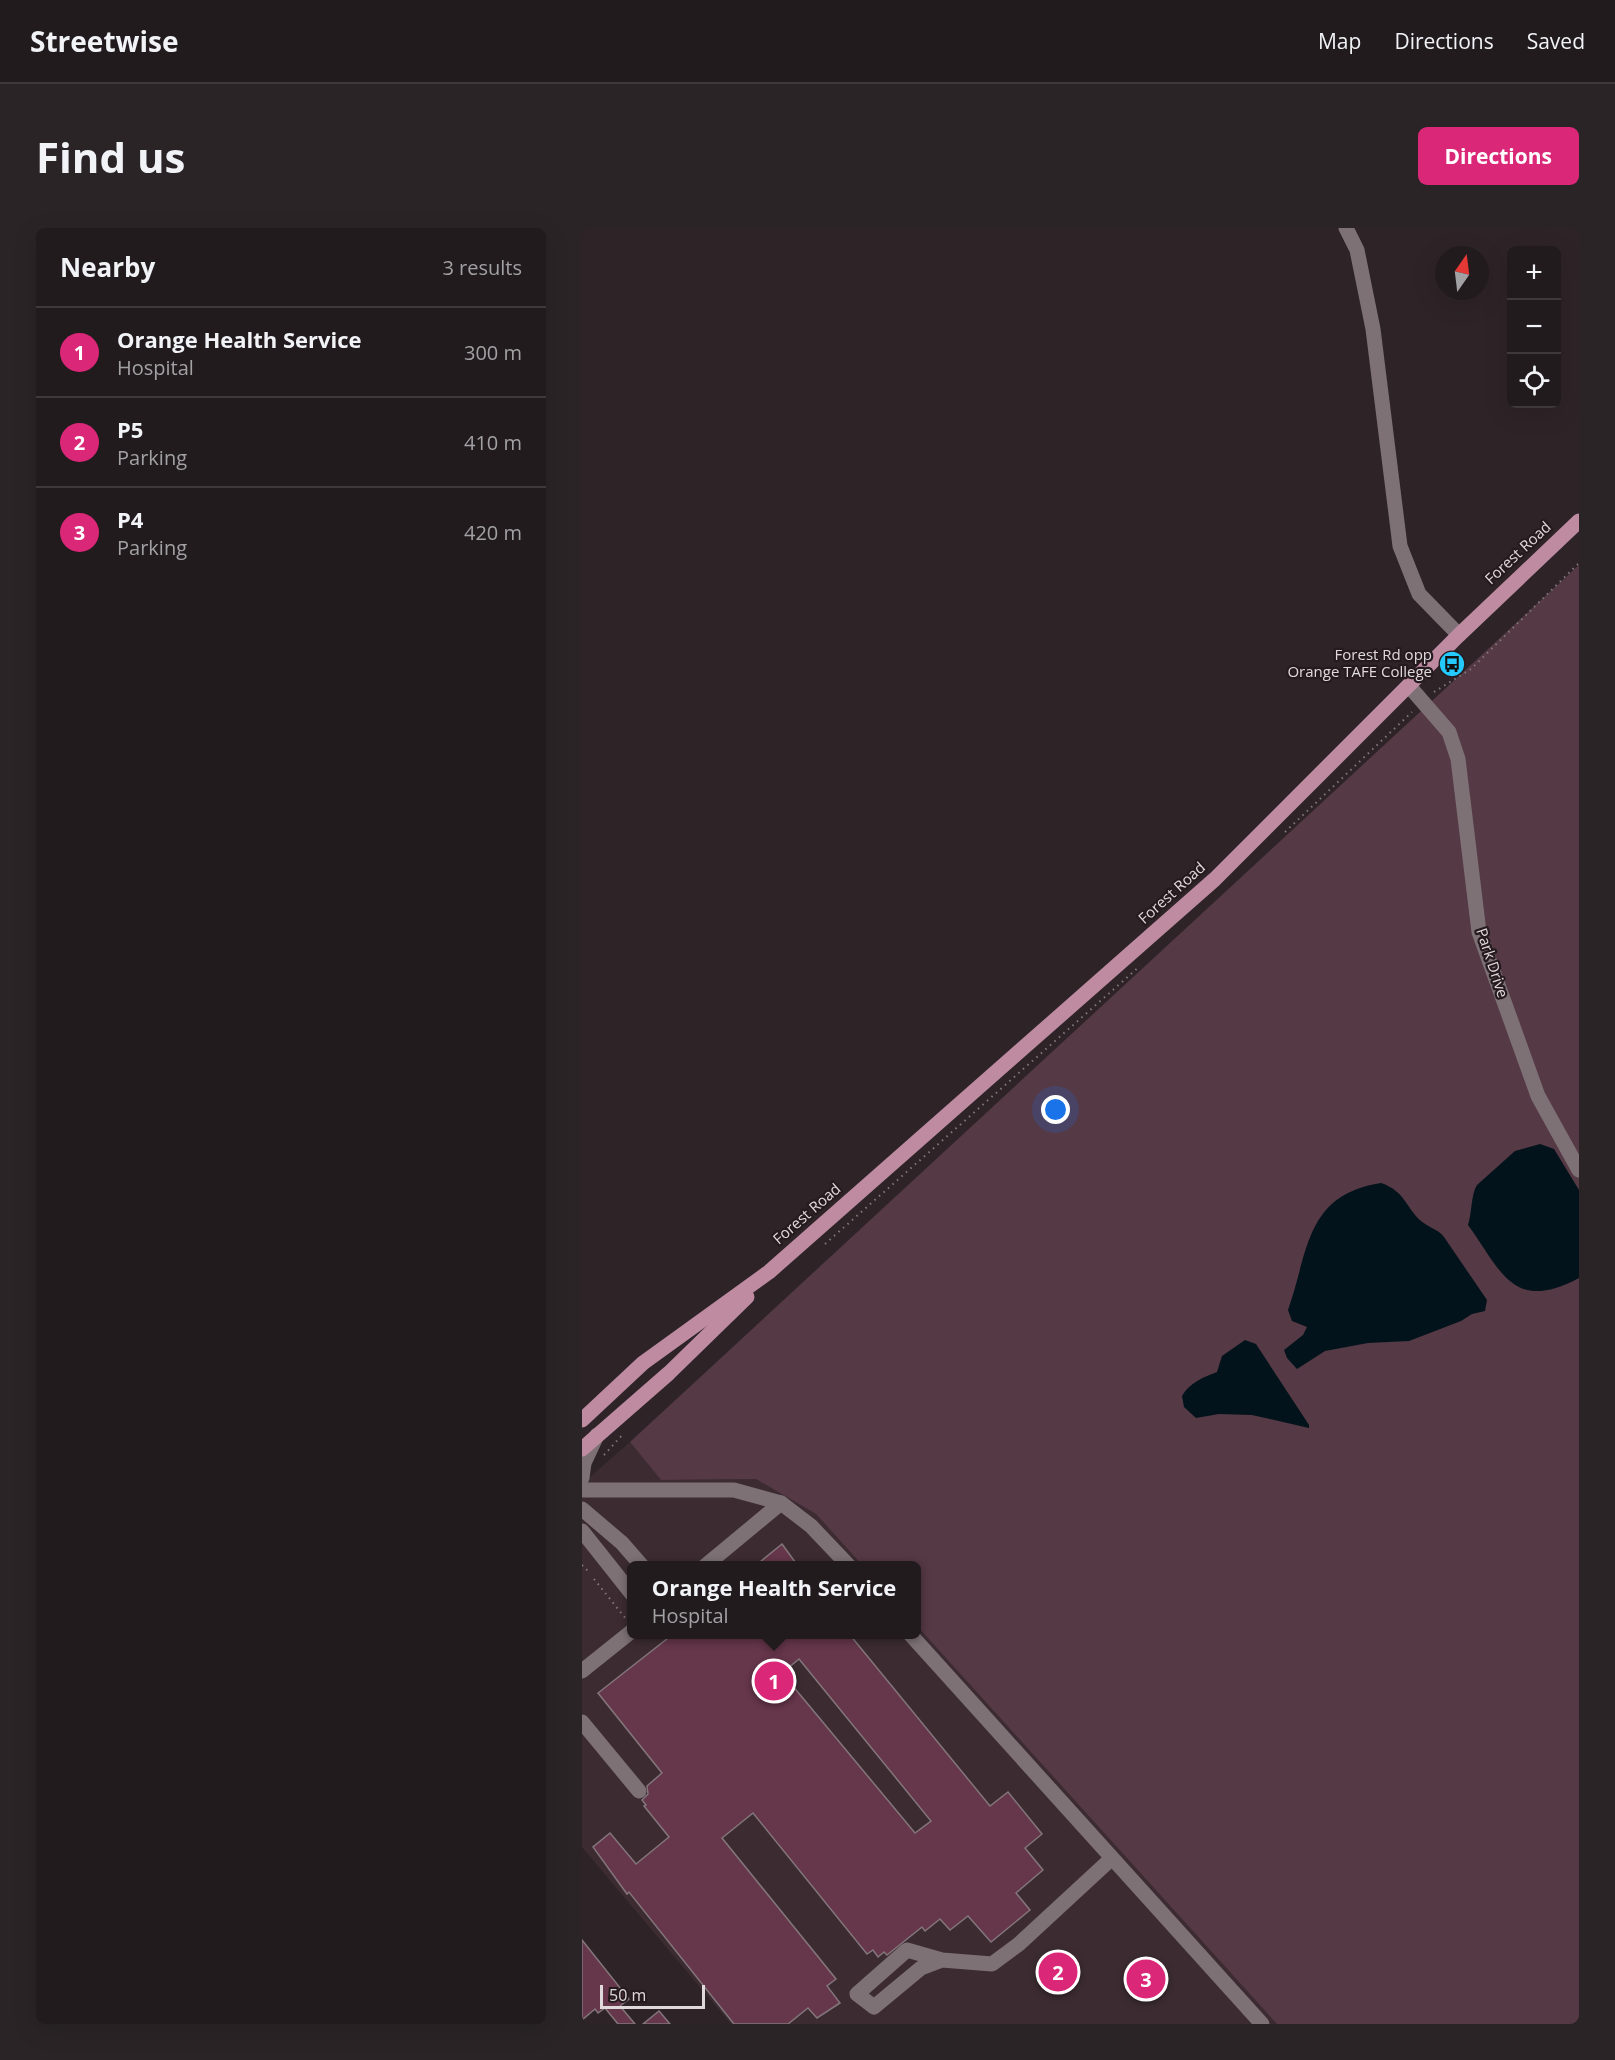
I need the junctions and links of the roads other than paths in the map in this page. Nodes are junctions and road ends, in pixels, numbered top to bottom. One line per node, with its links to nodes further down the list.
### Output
1 (1346, 228): 3 (lane)
2 (1579, 520): 3 (main road, Forest Road)
3 (1459, 635): 4 (main road, Forest Road)
4 (1409, 686): 5 (lane, Park Drive); 6 (main road, Forest Road)
5 (1579, 1170)
6 (769, 1272): 7 (main road, Forest Road); 8 (main road, Forest Road)
7 (582, 1420)
8 (597, 1435): 9 (main road, Forest Road); 10 (lane)
9 (582, 1449)
10 (582, 1478)
11 (582, 1490): 12 (lane); 14 (lane)
12 (781, 1503): 17 (lane); 18 (lane)
13 (582, 1509): 14 (lane)
14 (598, 1522): 16 (lane)
15 (584, 1538): 19 (lane)
16 (638, 1561)
17 (711, 1561)
18 (844, 1561)
19 (627, 1588)
20 (627, 1629): 22 (lane)
21 (914, 1639): 25 (lane)
22 (582, 1671)
23 (582, 1722): 24 (lane)
24 (639, 1791)
25 (1111, 1860): 26 (lane); 27 (lane)
26 (942, 1960): 26 (lane)
27 (1262, 2024)

